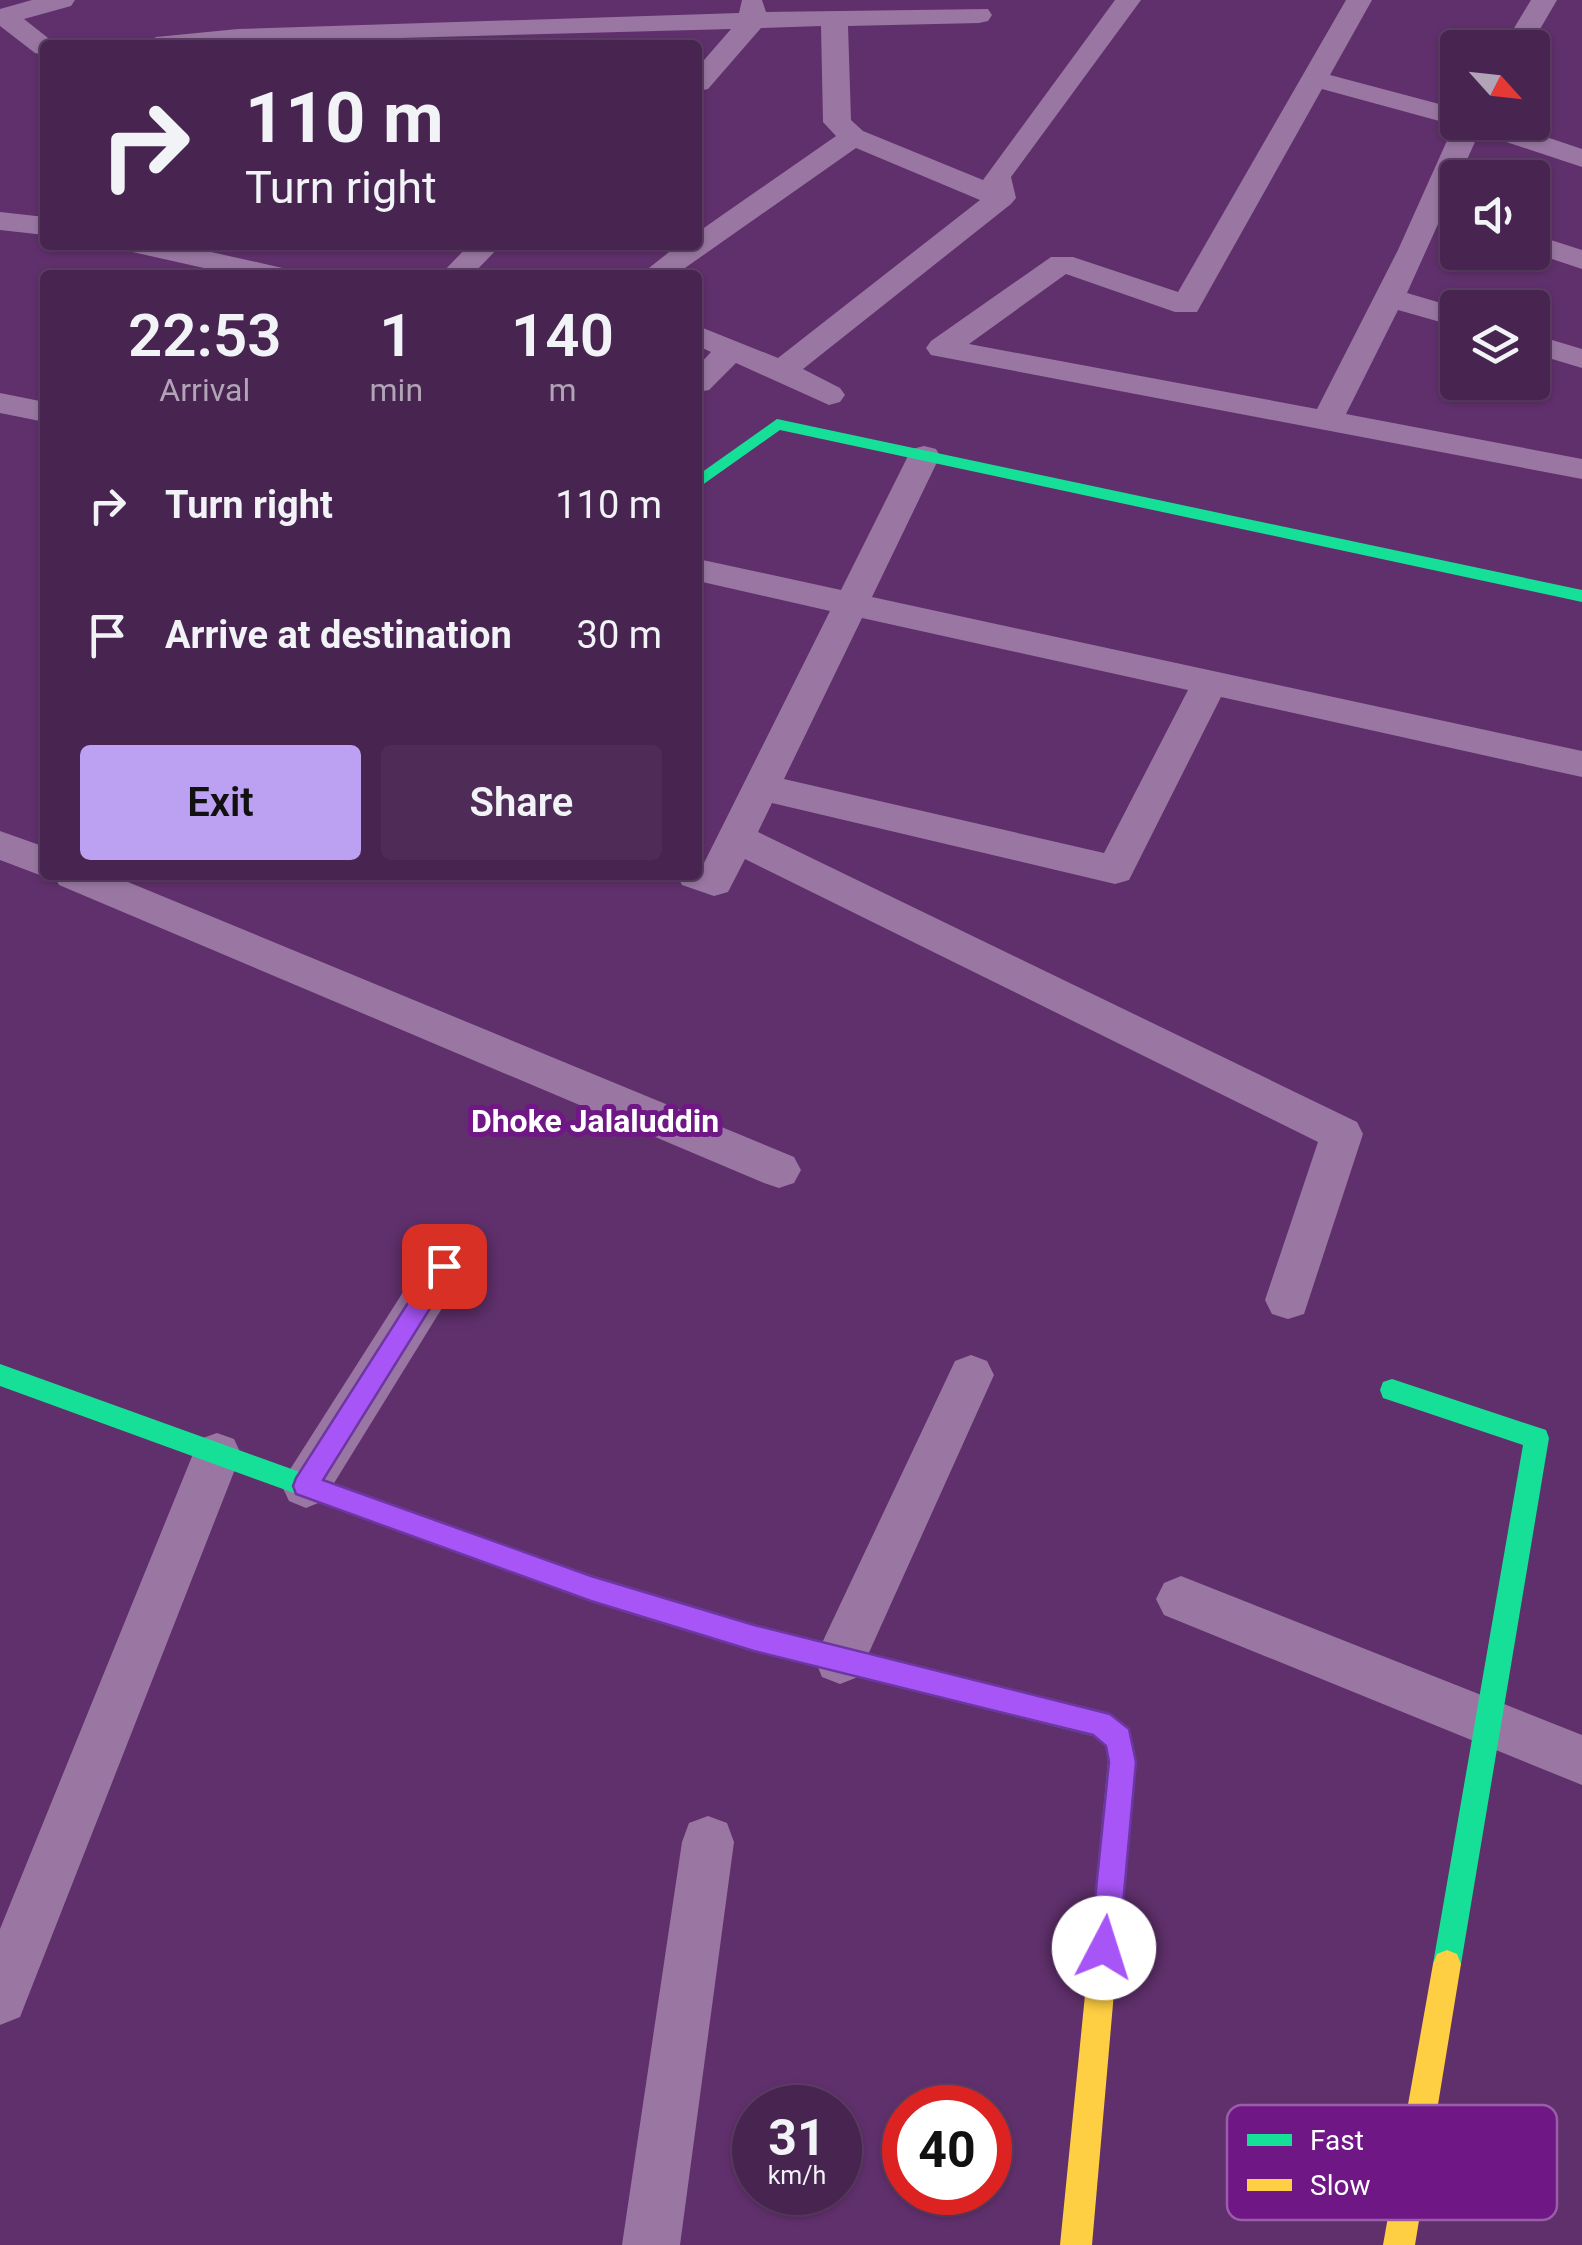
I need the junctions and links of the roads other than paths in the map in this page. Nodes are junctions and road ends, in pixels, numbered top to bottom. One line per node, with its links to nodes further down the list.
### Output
1 (62, 0): 6 (street)
2 (1128, 0): 19 (street)
3 (1359, 0): 14 (street)
4 (1544, 0): 9 (street)
5 (753, 10): 8 (street); 10 (street); 13 (street)
6 (2, 16): 12 (street)
7 (979, 16): 8 (street)
8 (834, 18): 16 (street)
9 (1526, 30)
10 (239, 32): 11 (street)
11 (188, 40)
12 (40, 43)
13 (702, 76)
14 (1312, 78): 15 (street); 43 (street)
15 (1440, 113)
16 (852, 137): 19 (street); 23 (street)
17 (1526, 140): 18 (street)
18 (1582, 158)
19 (1002, 198): 38 (street)
20 (0, 222): 22 (street)
21 (1440, 222): 32 (street)
22 (40, 226)
23 (702, 242)
24 (1550, 249): 28 (street)
25 (162, 250): 29 (street)
26 (481, 250): 30 (street)
27 (691, 250): 31 (street)
28 (1582, 260)
29 (253, 270)
30 (460, 270)
31 (662, 270)
32 (1390, 296): 33 (street); 43 (street)
33 (1440, 312)
34 (702, 337): 36 (street)
35 (1550, 348): 37 (street)
36 (732, 350): 38 (street); 39 (street)
37 (1582, 358)
38 (781, 370): 40 (street)
39 (702, 380)
40 (829, 395)
41 (0, 403): 42 (street)
42 (40, 411)
43 (1328, 420): 45 (street)
44 (924, 456): 46 (street); 48 (street); 49 (street)
45 (1582, 469)
46 (702, 479)
47 (702, 571): 49 (street)
48 (1582, 596)
49 (850, 606): 50 (street); 52 (street)
50 (1210, 684): 51 (street); 52 (street)
51 (1582, 764)
52 (761, 787): 53 (street)
53 (736, 837): 56 (street); 60 (street)
54 (0, 844): 55 (street)
55 (40, 862)
56 (702, 877)
57 (85, 880): 58 (street)
58 (779, 1170)
59 (444, 1266): 65 (street)
60 (1288, 1300)
61 (0, 1375): 64 (street)
62 (970, 1375): 67 (street)
63 (1392, 1390): 68 (street)
64 (218, 1454): 65 (street); 71 (street)
65 (306, 1486): 67 (street)
66 (1181, 1599): 68 (street)
67 (840, 1660): 75 (street)
68 (1488, 1720): 69 (street); 72 (street)
69 (1582, 1760)
70 (708, 1842): 74 (street)
71 (0, 1997)
72 (1423, 2105)
73 (1404, 2220): 76 (street)
74 (651, 2245)
75 (1076, 2245)
76 (1400, 2245)

